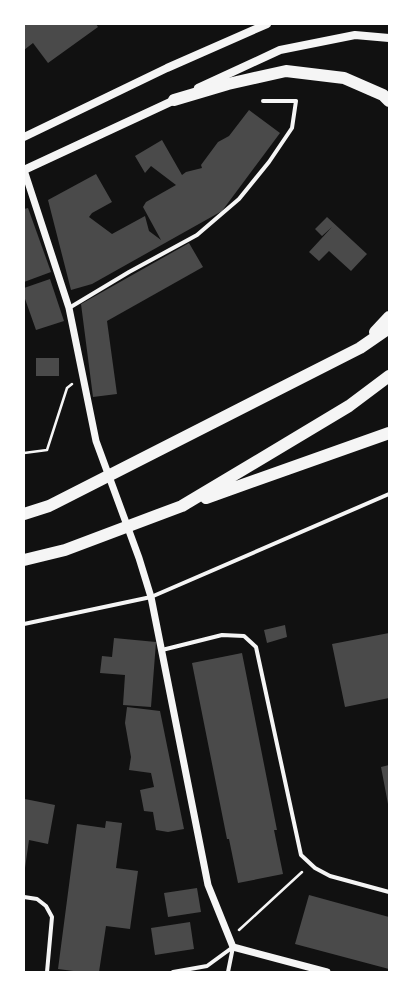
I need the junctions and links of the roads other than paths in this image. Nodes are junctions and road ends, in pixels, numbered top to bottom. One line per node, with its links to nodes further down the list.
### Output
1 (267, 24): 6 (main road)
2 (389, 38): 3 (main road)
3 (174, 100): 5 (highway); 7 (main road)
4 (263, 101): 8 (street)
5 (389, 101)
6 (24, 137)
7 (24, 170): 8 (street)
8 (69, 308): 20 (street)
9 (389, 317): 11 (highway)
10 (389, 328): 11 (highway)
11 (360, 348): 15 (highway)
12 (389, 376): 16 (highway)
13 (389, 433): 16 (highway)
14 (389, 494): 20 (street)
15 (49, 506): 17 (highway); 18 (highway)
16 (182, 506): 19 (highway)
17 (24, 508)
18 (24, 514)
19 (24, 560)
20 (151, 598): 21 (street); 22 (street)
21 (24, 624)
22 (162, 650): 23 (street); 25 (street)
23 (389, 892)
24 (24, 896): 26 (street)
25 (234, 947): 27 (street); 28 (street); 29 (street)
26 (47, 972)
27 (173, 972)
28 (228, 972)
29 (327, 972)

